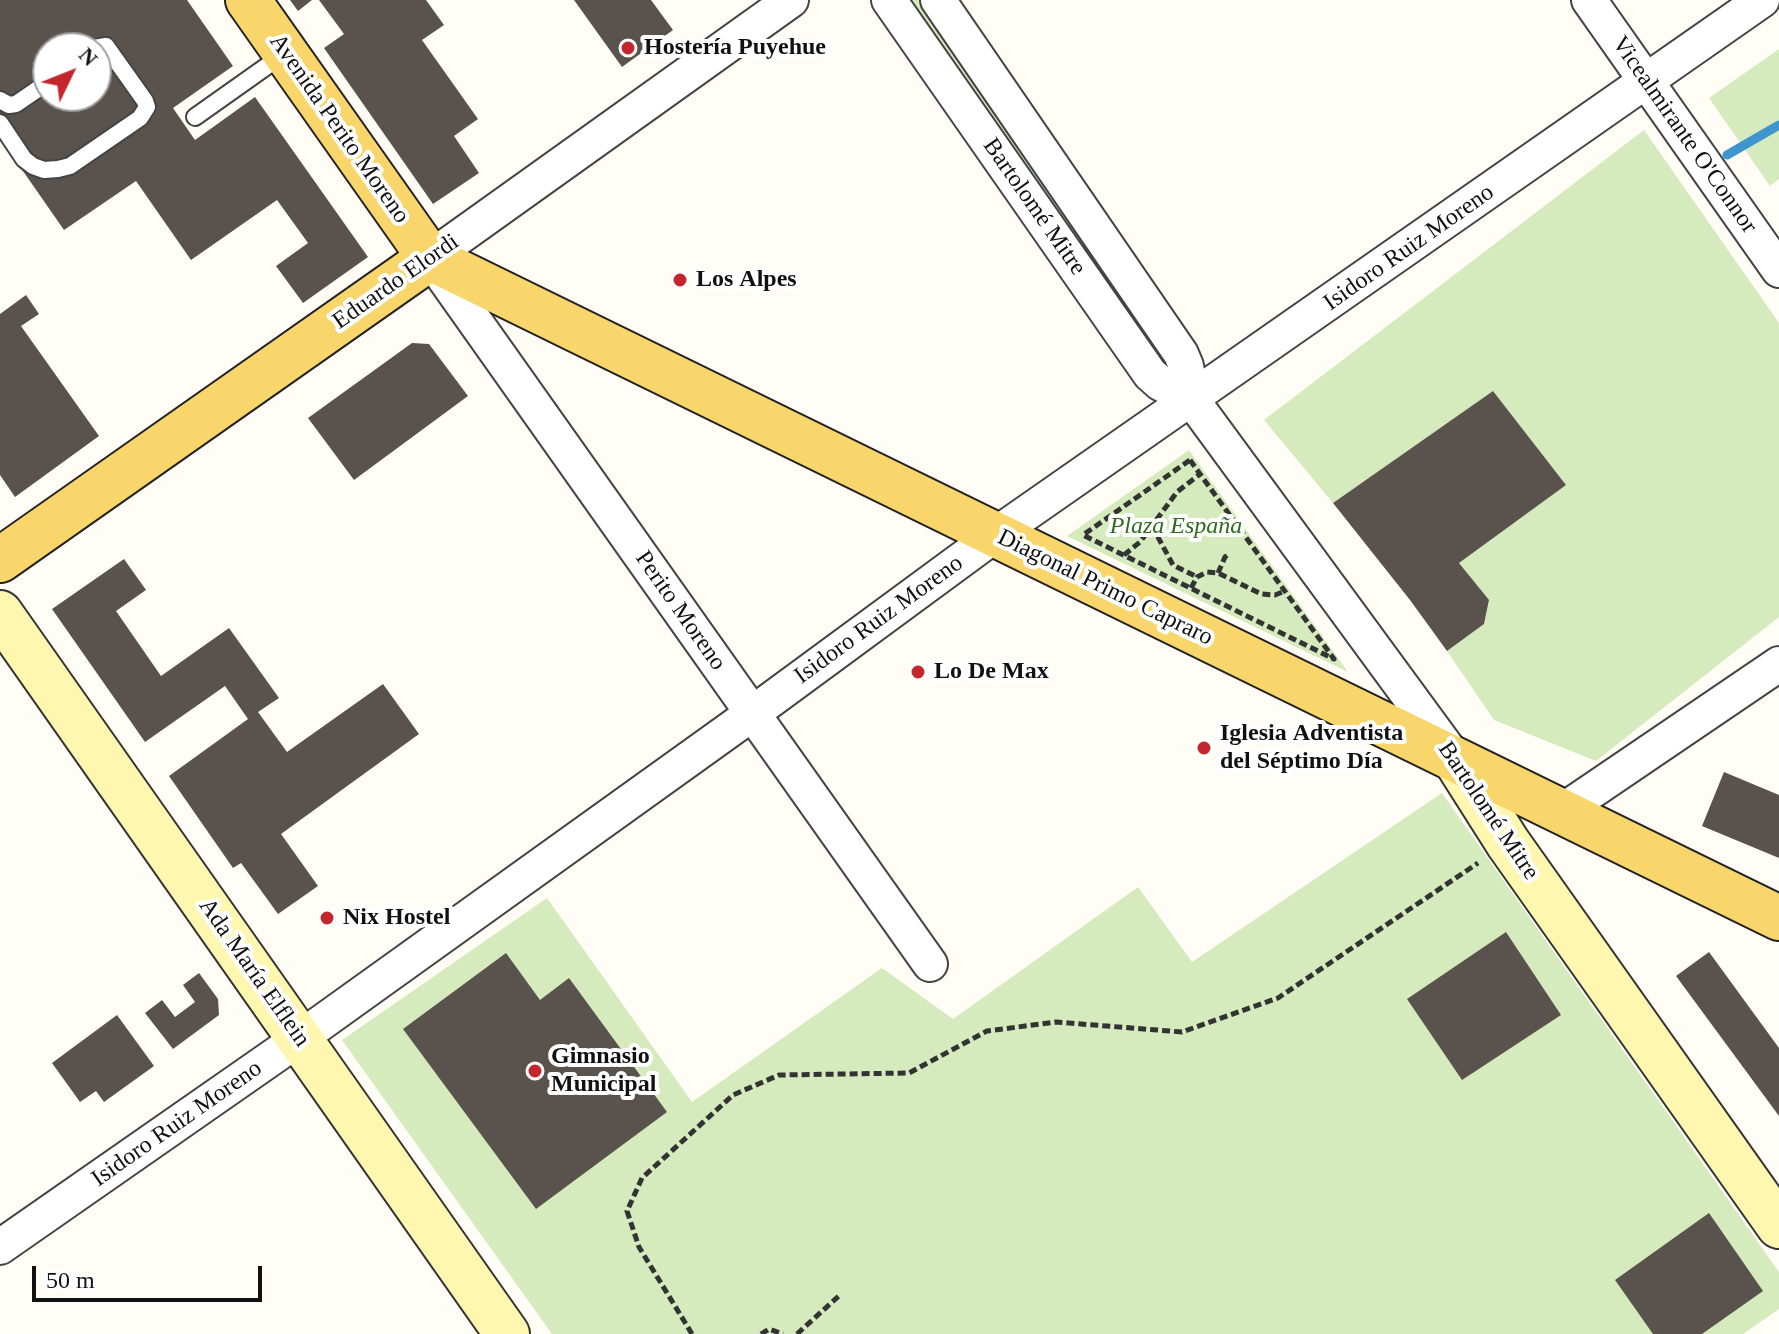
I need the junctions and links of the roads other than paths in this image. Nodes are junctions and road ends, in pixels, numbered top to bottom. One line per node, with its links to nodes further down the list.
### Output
1 (248, 0): 7 (main road, Avenida Perito Moreno)
2 (791, 0): 14 (street, Eduardo Elordi)
3 (889, 0): 16 (street, Bartolomé Mitre)
4 (938, 0): 16 (street, Bartolomé Mitre)
5 (1589, 0): 9 (street, Vicealmirante O'Connor)
6 (1762, 0): 9 (street, Isidoro Ruiz Moreno)
7 (285, 53): 12 (lane); 14 (main road, Avenida Perito Moreno)
8 (112, 54): 13 (lane)
9 (1646, 81): 15 (street, Vicealmirante O'Connor); 16 (street, Isidoro Ruiz Moreno)
10 (32, 93): 11 (lane)
11 (0, 100)
12 (195, 117)
13 (0, 123)
14 (430, 258): 17 (main road, Diagonal Primo Capraro); 18 (main road, Eduardo Elordi); 21 (street, Perito Moreno)
15 (1779, 270)
16 (1192, 400): 17 (street, Isidoro Ruiz Moreno); 22 (street, Bartolomé Mitre)
17 (995, 535): 21 (street, Isidoro Ruiz Moreno); 22 (main road, Diagonal Primo Capraro)
18 (0, 560)
19 (0, 613): 26 (street, Ada María Elflein)
20 (1779, 664): 23 (street)
21 (753, 713): 25 (street, Perito Moreno); 26 (street, Isidoro Ruiz Moreno)
22 (1456, 761): 23 (main road, Diagonal Primo Capraro); 27 (street, Bartolomé Mitre)
23 (1561, 812): 24 (main road, Diagonal Primo Capraro)
24 (1779, 918)
25 (930, 964)
26 (300, 1038): 28 (street, Isidoro Ruiz Moreno); 29 (street, Ada María Elflein)
27 (1779, 1226)
28 (0, 1247)
29 (507, 1334)

